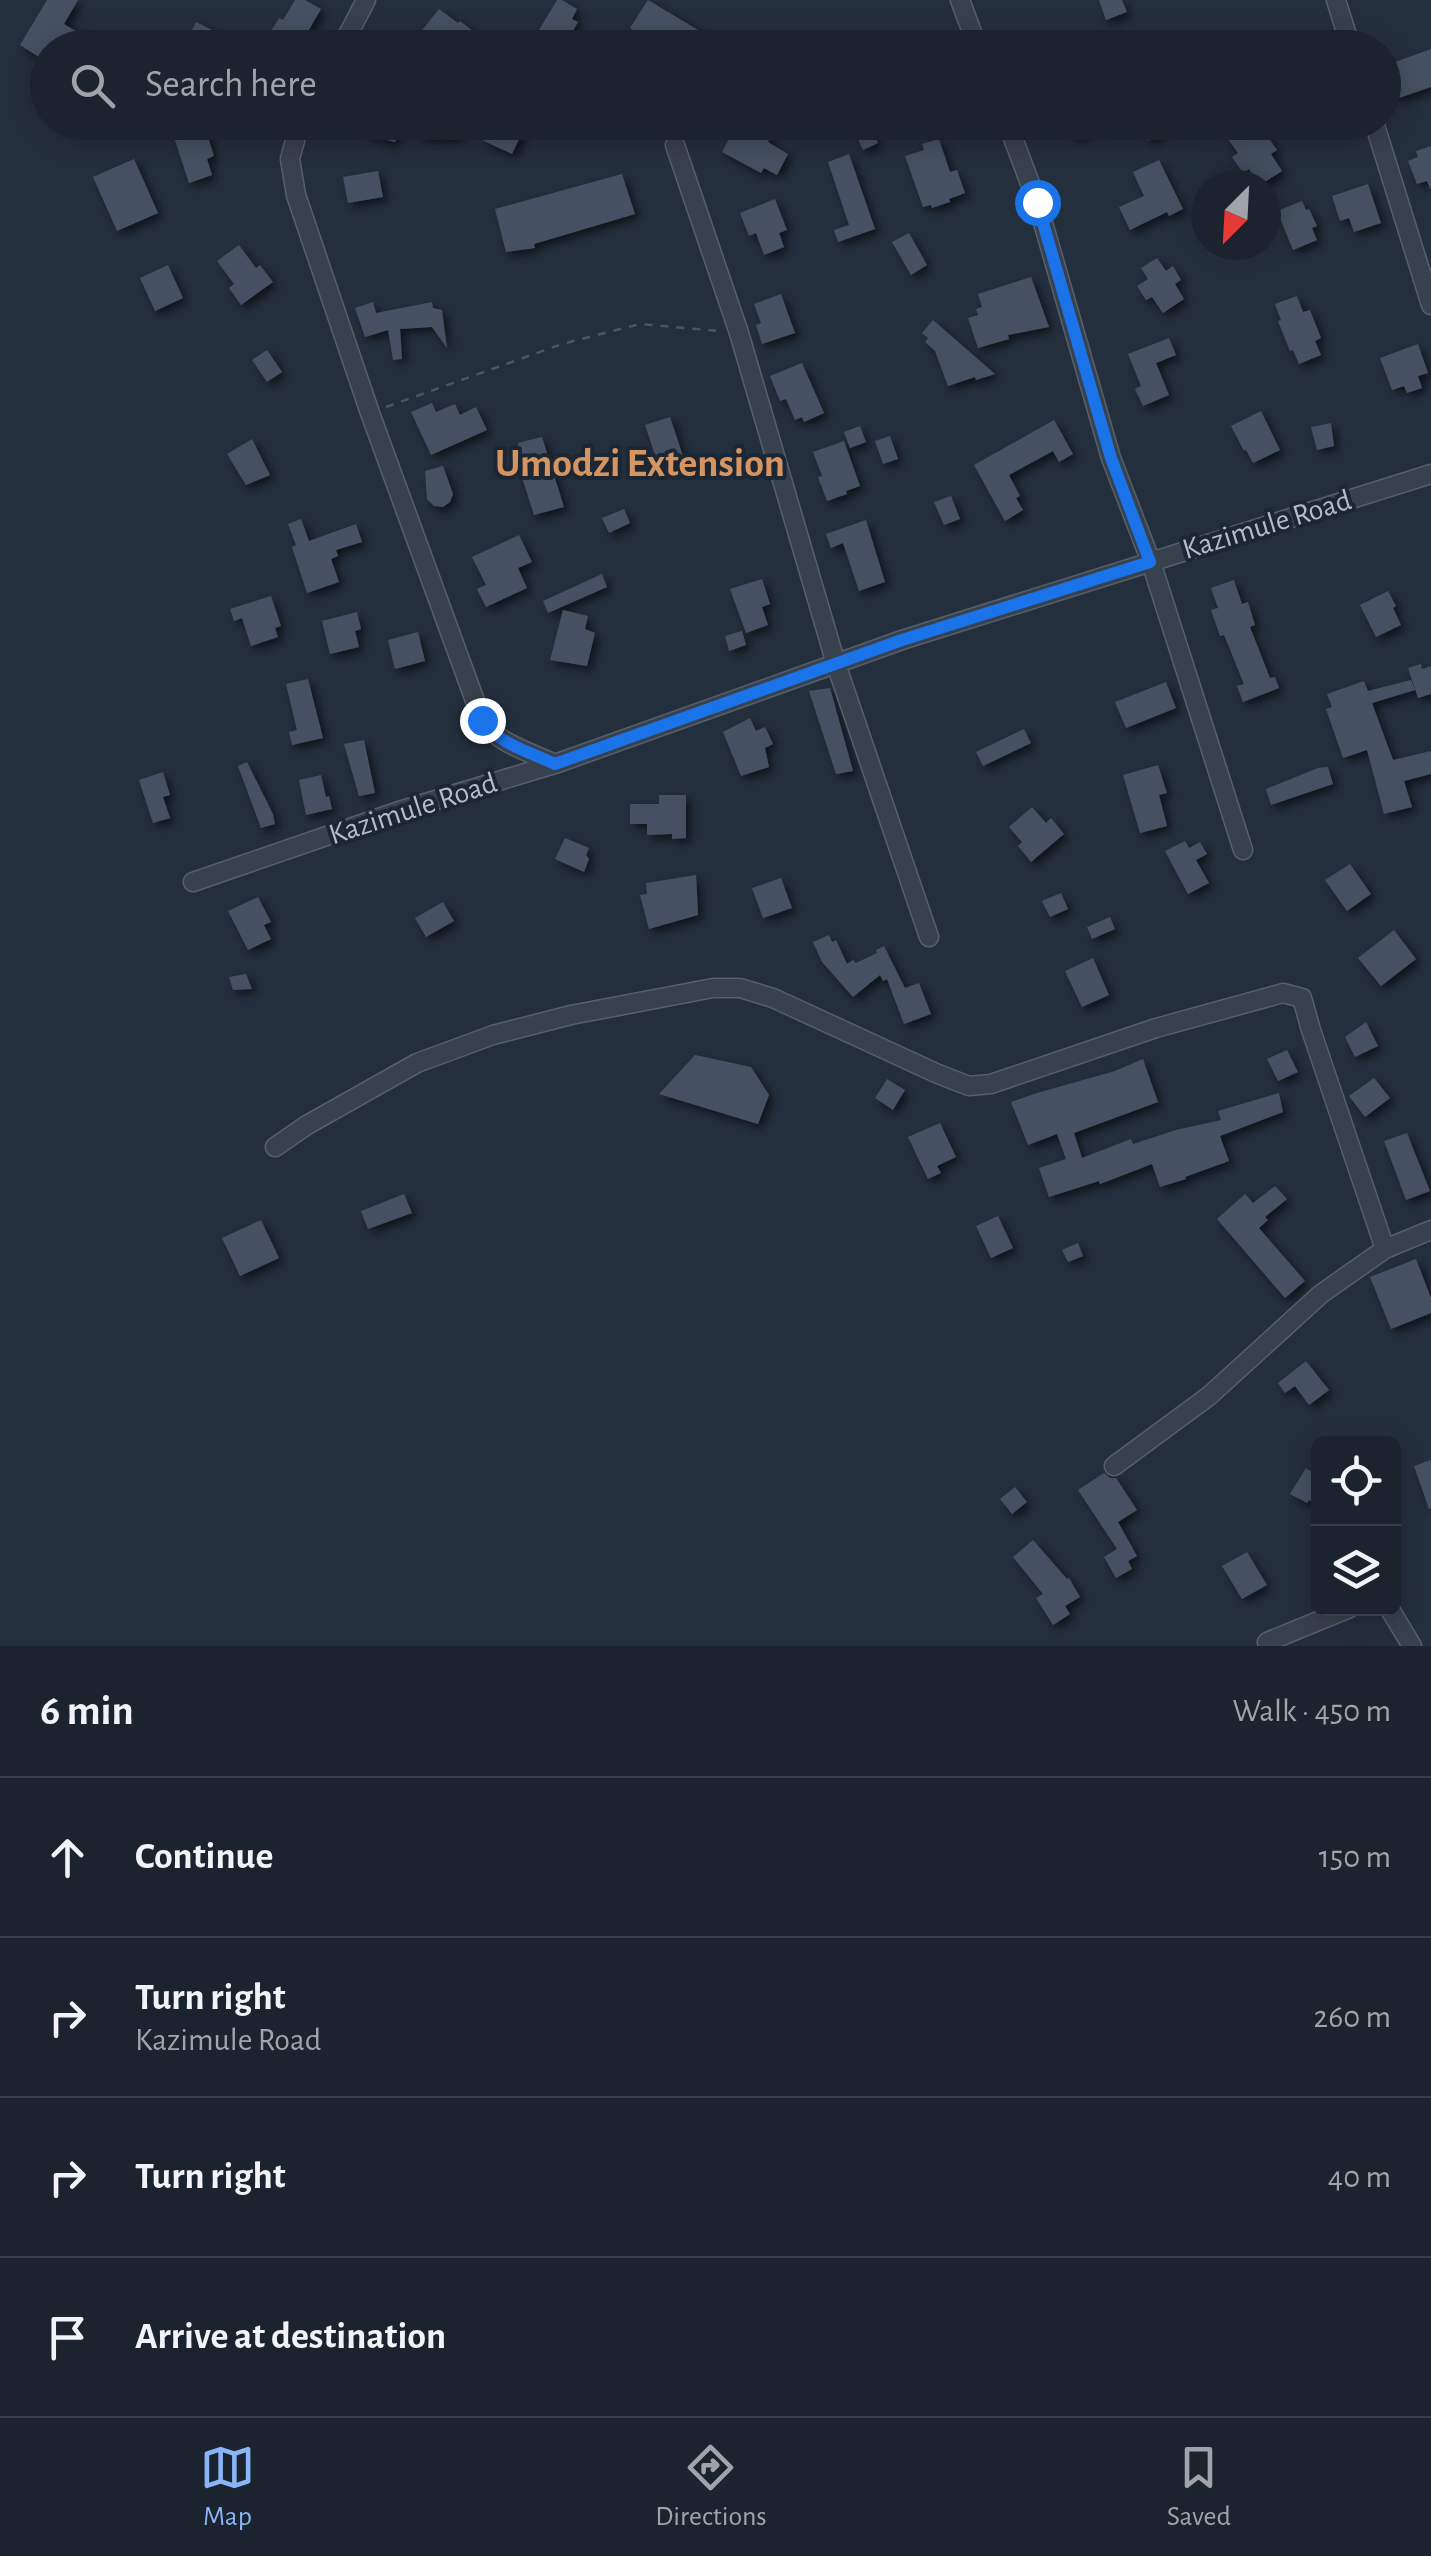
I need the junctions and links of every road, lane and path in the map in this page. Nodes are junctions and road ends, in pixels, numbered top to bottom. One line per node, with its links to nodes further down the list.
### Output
1 (366, 0): 4 (street)
2 (960, 0): 5 (street)
3 (1336, 0): 6 (street)
4 (350, 30)
5 (971, 30)
6 (1345, 30)
7 (295, 140): 13 (street)
8 (1014, 140): 15 (street)
9 (1380, 140): 11 (street)
10 (675, 145): 12 (street)
11 (1431, 304)
12 (739, 333): 13 (path); 16 (street)
13 (370, 413): 17 (street)
14 (1431, 474): 15 (street, Kazimule Road)
15 (1150, 562): 16 (street, Kazimule Road); 18 (street)
16 (836, 664): 17 (street, Kazimule Road); 20 (street)
17 (555, 764): 19 (street, Kazimule Road)
18 (1244, 850)
19 (193, 882)
20 (929, 937)
21 (275, 1148): 23 (street)
22 (1431, 1230): 23 (street)
23 (1385, 1249): 24 (street)
24 (1114, 1466)
25 (1330, 1616): 27 (street)
26 (1394, 1616): 28 (street)
27 (1267, 1642)
28 (1412, 1646)

